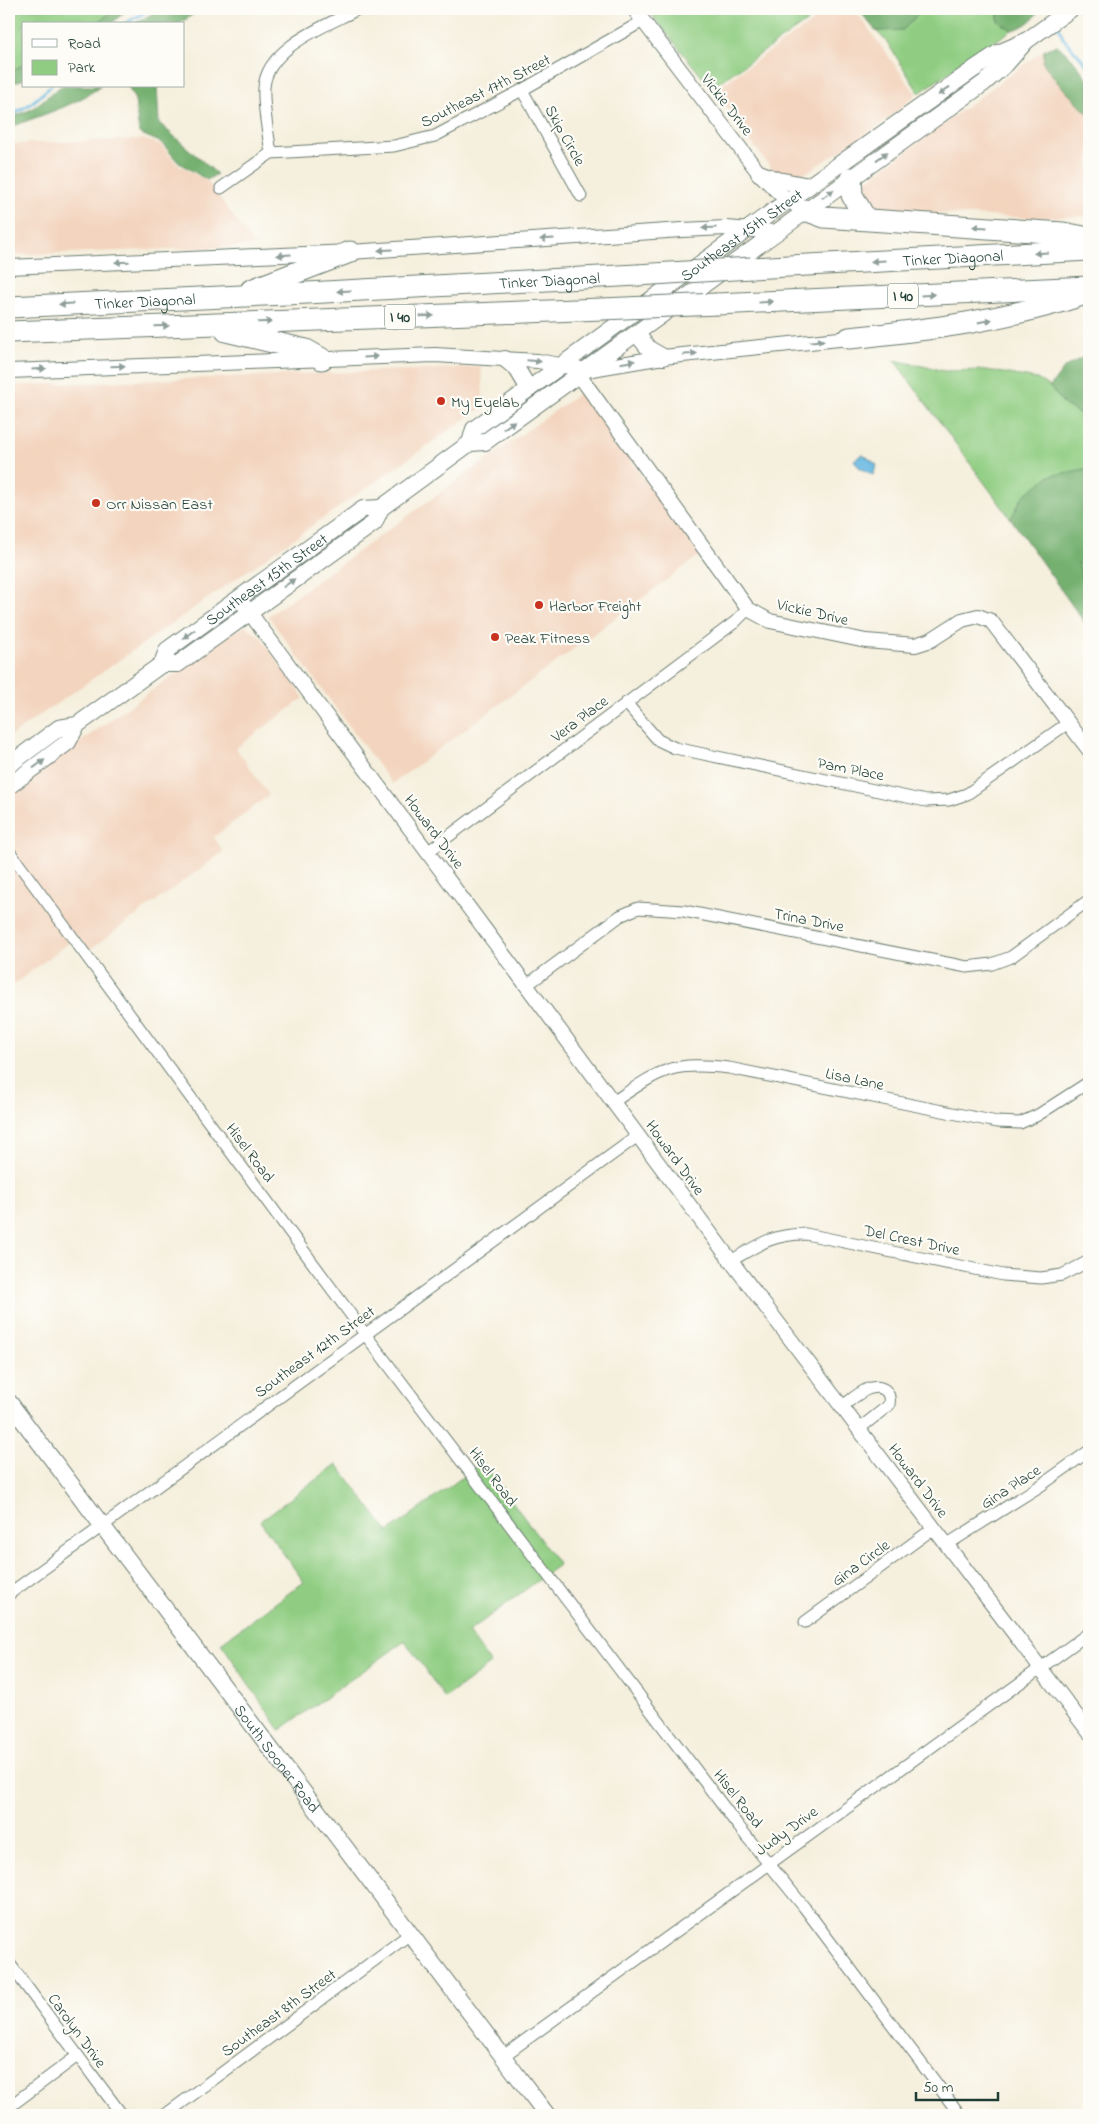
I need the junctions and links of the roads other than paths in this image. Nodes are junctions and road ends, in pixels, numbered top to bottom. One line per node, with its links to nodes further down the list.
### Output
1 (358, 9): 10 (street)
2 (634, 9): 4 (street, Vickie Drive)
3 (1071, 9): 5 (main road, Southeast 15th Street)
4 (644, 21): 8 (street, Southeast 17th Street); 11 (street, Vickie Drive)
5 (1026, 41): 6 (main road, Southeast 15th Street); 7 (main road, Southeast 15th Street)
6 (974, 69): 7 (main road); 9 (main road, Southeast 15th Street, one-way to 9)
7 (984, 83): 9 (main road, Southeast 15th Street)
8 (522, 90): 10 (street, Southeast 17th Street); 15 (street, Skip Circle)
9 (914, 123): 12 (main road, Southeast 15th Street, one-way to 9); 13 (main road, Southeast 15th Street)
10 (271, 153): 14 (street)
11 (759, 172): 13 (main road); 16 (street, Vickie Drive)
12 (851, 178): 16 (main road, Southeast 15th Street, one-way to 12); 17 (highway)
13 (809, 186): 16 (main road, Southeast 15th Street)
14 (220, 188)
15 (581, 196)
16 (797, 206): 17 (highway); 18 (main road, Southeast 15th Street); 19 (main road, Southeast 15th Street)
17 (865, 218): 20 (highway, one-way to 17)
18 (748, 229): 19 (street); 22 (street, one-way to 22); 35 (main road, Southeast 15th Street)
19 (775, 232): 30 (main road, Southeast 15th Street)
20 (1089, 238)
21 (1089, 250): 26 (highway, Tinker Diagonal / I 40, one-way to 26, bridge)
22 (350, 252): 23 (street, one-way to 23); 26 (highway)
23 (9, 267)
24 (1089, 288): 28 (highway, Tinker Diagonal / I 40, one-way to 24, bridge)
25 (1089, 293): 31 (highway, one-way to 25)
26 (237, 296): 27 (highway, Tinker Diagonal / I 40, one-way to 27)
27 (9, 306)
28 (198, 325): 29 (highway, Tinker Diagonal / I 40, one-way to 28); 33 (highway)
29 (9, 332)
30 (637, 334): 32 (main road); 37 (main road, Southeast 15th Street)
31 (850, 338): 32 (street, one-way to 31)
32 (662, 357): 37 (street, one-way to 32)
33 (322, 359): 34 (street, one-way to 34); 36 (street, one-way to 33)
34 (505, 359): 35 (street, one-way to 35); 38 (main road)
35 (563, 365): 37 (street); 38 (main road, Southeast 15th Street)
36 (9, 371)
37 (583, 372): 39 (main road, Southeast 15th Street, one-way to 37); 42 (street, Vickie Drive)
38 (529, 389): 39 (main road, Southeast 15th Street)
39 (470, 443): 40 (main road, Southeast 15th Street)
40 (381, 508): 41 (main road, Southeast 15th Street); 43 (main road, Southeast 15th Street, one-way to 40)
41 (240, 598): 43 (street, Howard Drive); 44 (main road, Southeast 15th Street, one-way to 44)
42 (748, 609): 45 (street, Vera Place); 46 (street, Vickie Drive)
43 (250, 612): 44 (main road, Southeast 15th Street); 52 (street, Howard Drive)
44 (162, 664): 47 (main road, Southeast 15th Street)
45 (626, 703): 46 (street, Pam Place); 52 (street, Vera Place)
46 (1068, 723): 48 (street, Vickie Drive)
47 (77, 725): 49 (main road, Southeast 15th Street); 50 (main road, Southeast 15th Street, one-way to 47)
48 (1089, 750)
49 (9, 765)
50 (9, 786)
51 (9, 851): 60 (street, Hisel Road)
52 (429, 852): 54 (street, Howard Drive)
53 (1089, 900): 54 (street, Trina Drive)
54 (527, 985): 56 (street, Howard Drive)
55 (1089, 1082): 56 (street, Lisa Lane)
56 (613, 1102): 57 (street, Howard Drive)
57 (639, 1135): 58 (street, Howard Drive); 60 (street, Southeast 12th Street)
58 (731, 1261): 59 (street, Del Crest Drive); 62 (street, Howard Drive)
59 (1089, 1261)
60 (366, 1334): 65 (street, Southeast 12th Street); 73 (street, Hisel Road)
61 (9, 1402): 65 (main road, South Sooner Road)
62 (842, 1407): 63 (street, Howard Drive); 63 (street)
63 (859, 1429): 66 (street, Howard Drive)
64 (1089, 1451): 67 (street, Gina Place)
65 (102, 1526): 68 (street, Southeast 12th Street); 74 (main road, South Sooner Road)
66 (934, 1528): 67 (street, Howard Drive); 69 (street, Gina Circle)
67 (946, 1545): 71 (street, Howard Drive)
68 (9, 1594)
69 (805, 1622)
70 (1089, 1633): 71 (street, Judy Drive)
71 (1040, 1668): 72 (street, Howard Drive); 73 (street, Judy Drive)
72 (1089, 1732)
73 (769, 1862): 76 (street, Judy Drive); 82 (street, Hisel Road)
74 (410, 1934): 76 (main road, South Sooner Road); 80 (street, Southeast 8th Street)
75 (9, 1963): 77 (street, Carolyn Drive)
76 (502, 2056): 81 (main road, South Sooner Road)
77 (76, 2057): 78 (street); 79 (street, Carolyn Drive)
78 (9, 2107)
79 (122, 2115)
80 (165, 2115)
81 (546, 2115)
82 (960, 2115)

